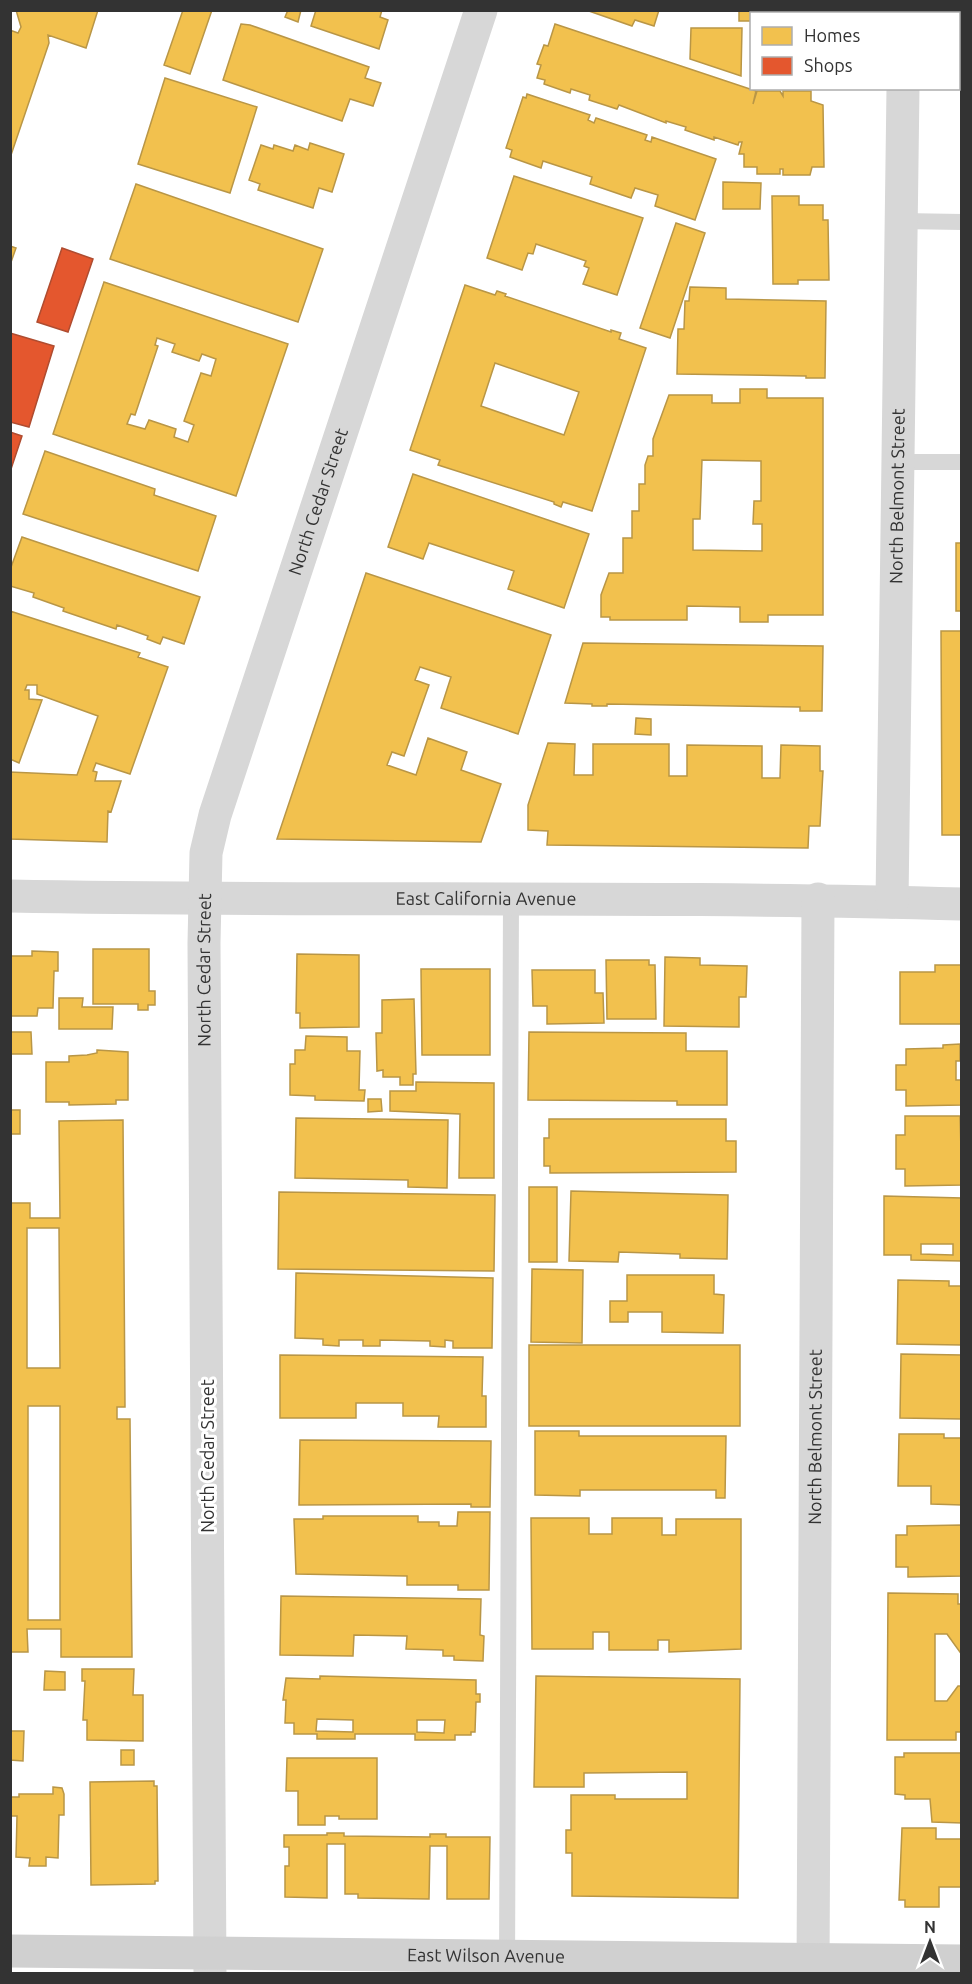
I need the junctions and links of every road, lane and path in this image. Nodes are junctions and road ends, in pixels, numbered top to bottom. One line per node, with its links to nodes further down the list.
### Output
1 (481, 10): 8 (street, North Cedar Street)
2 (903, 90): 3 (street, North Belmont Street)
3 (901, 221): 4 (lane); 5 (street, North Belmont Street)
4 (962, 222)
5 (899, 462): 6 (lane); 11 (street, North Belmont Street)
6 (962, 462)
7 (10, 896): 8 (street, East California Avenue)
8 (204, 900): 9 (street, East California Avenue); 15 (street, North Cedar Street)
9 (511, 900): 10 (street, East California Avenue); 16 (lane)
10 (818, 900): 11 (street, East California Avenue); 17 (street, North Belmont Street)
11 (892, 902): 12 (street, East California Avenue)
12 (962, 904)
13 (10, 1951): 15 (street, East Wilson Avenue)
14 (962, 1961): 17 (street, East Wilson Avenue)
15 (210, 1964): 16 (street, East Wilson Avenue)
16 (507, 1965): 17 (street, East Wilson Avenue)
17 (813, 1966)

